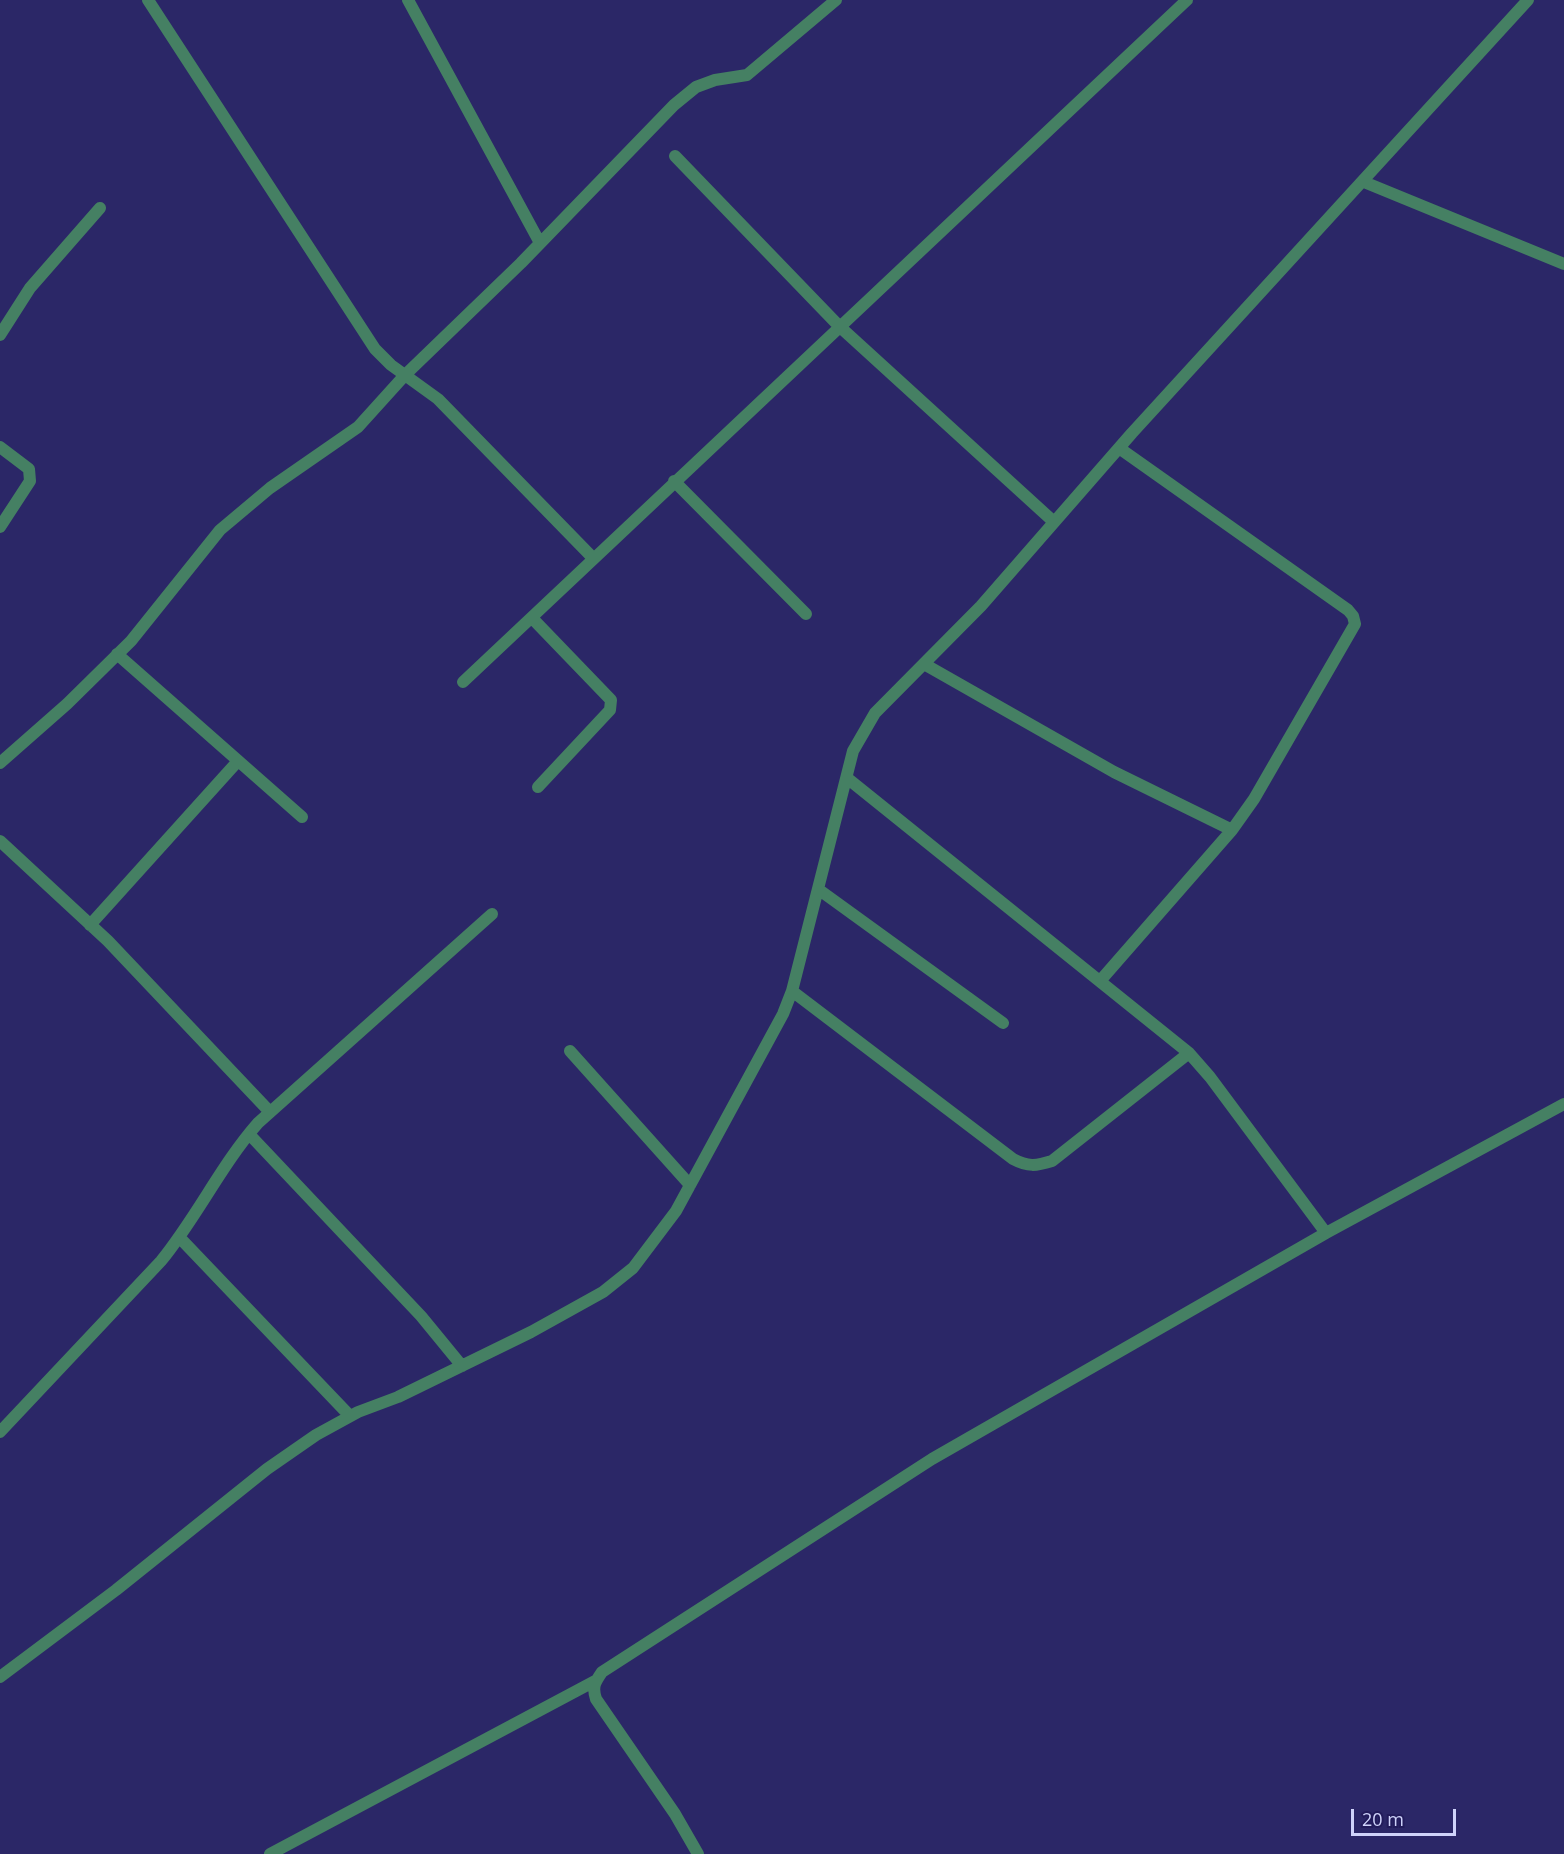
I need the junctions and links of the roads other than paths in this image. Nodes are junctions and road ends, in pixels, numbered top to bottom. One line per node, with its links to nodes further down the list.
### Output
1 (148, 0): 13 (street)
2 (408, 0): 9 (street)
3 (836, 0): 9 (street)
4 (1187, 0): 11 (street)
5 (1528, 0): 7 (street)
6 (675, 156): 11 (street)
7 (1364, 182): 10 (street); 15 (street)
8 (100, 208): 12 (street)
9 (540, 243): 13 (street)
10 (1564, 264)
11 (839, 326): 16 (street); 17 (street)
12 (0, 335)
13 (405, 375): 19 (street); 22 (street)
14 (0, 447): 18 (street)
15 (1119, 448): 17 (street); 30 (street)
16 (674, 481): 19 (street); 20 (street)
17 (1054, 522): 23 (street)
18 (0, 527)
19 (593, 558): 21 (street)
20 (806, 614)
21 (532, 618): 24 (street); 28 (street)
22 (117, 654): 25 (street); 26 (street)
23 (924, 664): 27 (street); 30 (street)
24 (463, 682)
25 (238, 761): 29 (street); 34 (street)
26 (0, 763)
27 (846, 778): 32 (street); 35 (street)
28 (538, 787)
29 (302, 817)
30 (1232, 830): 35 (street)
31 (0, 841): 34 (street)
32 (818, 889): 36 (street); 37 (street)
33 (492, 914): 41 (street)
34 (90, 925): 41 (street)
35 (1100, 981): 39 (street)
36 (792, 991): 39 (street); 43 (street)
37 (1003, 1023)
38 (570, 1051): 43 (street)
39 (1189, 1053): 44 (street)
40 (1564, 1104): 44 (street)
41 (270, 1112): 42 (street)
42 (249, 1134): 45 (street); 46 (street)
43 (690, 1185): 46 (street)
44 (1326, 1233): 50 (street)
45 (180, 1238): 47 (street); 48 (street)
46 (462, 1366): 47 (street)
47 (350, 1416): 49 (street)
48 (0, 1432)
49 (0, 1677)
50 (595, 1682): 51 (street); 52 (street)
51 (270, 1854)
52 (698, 1854)

